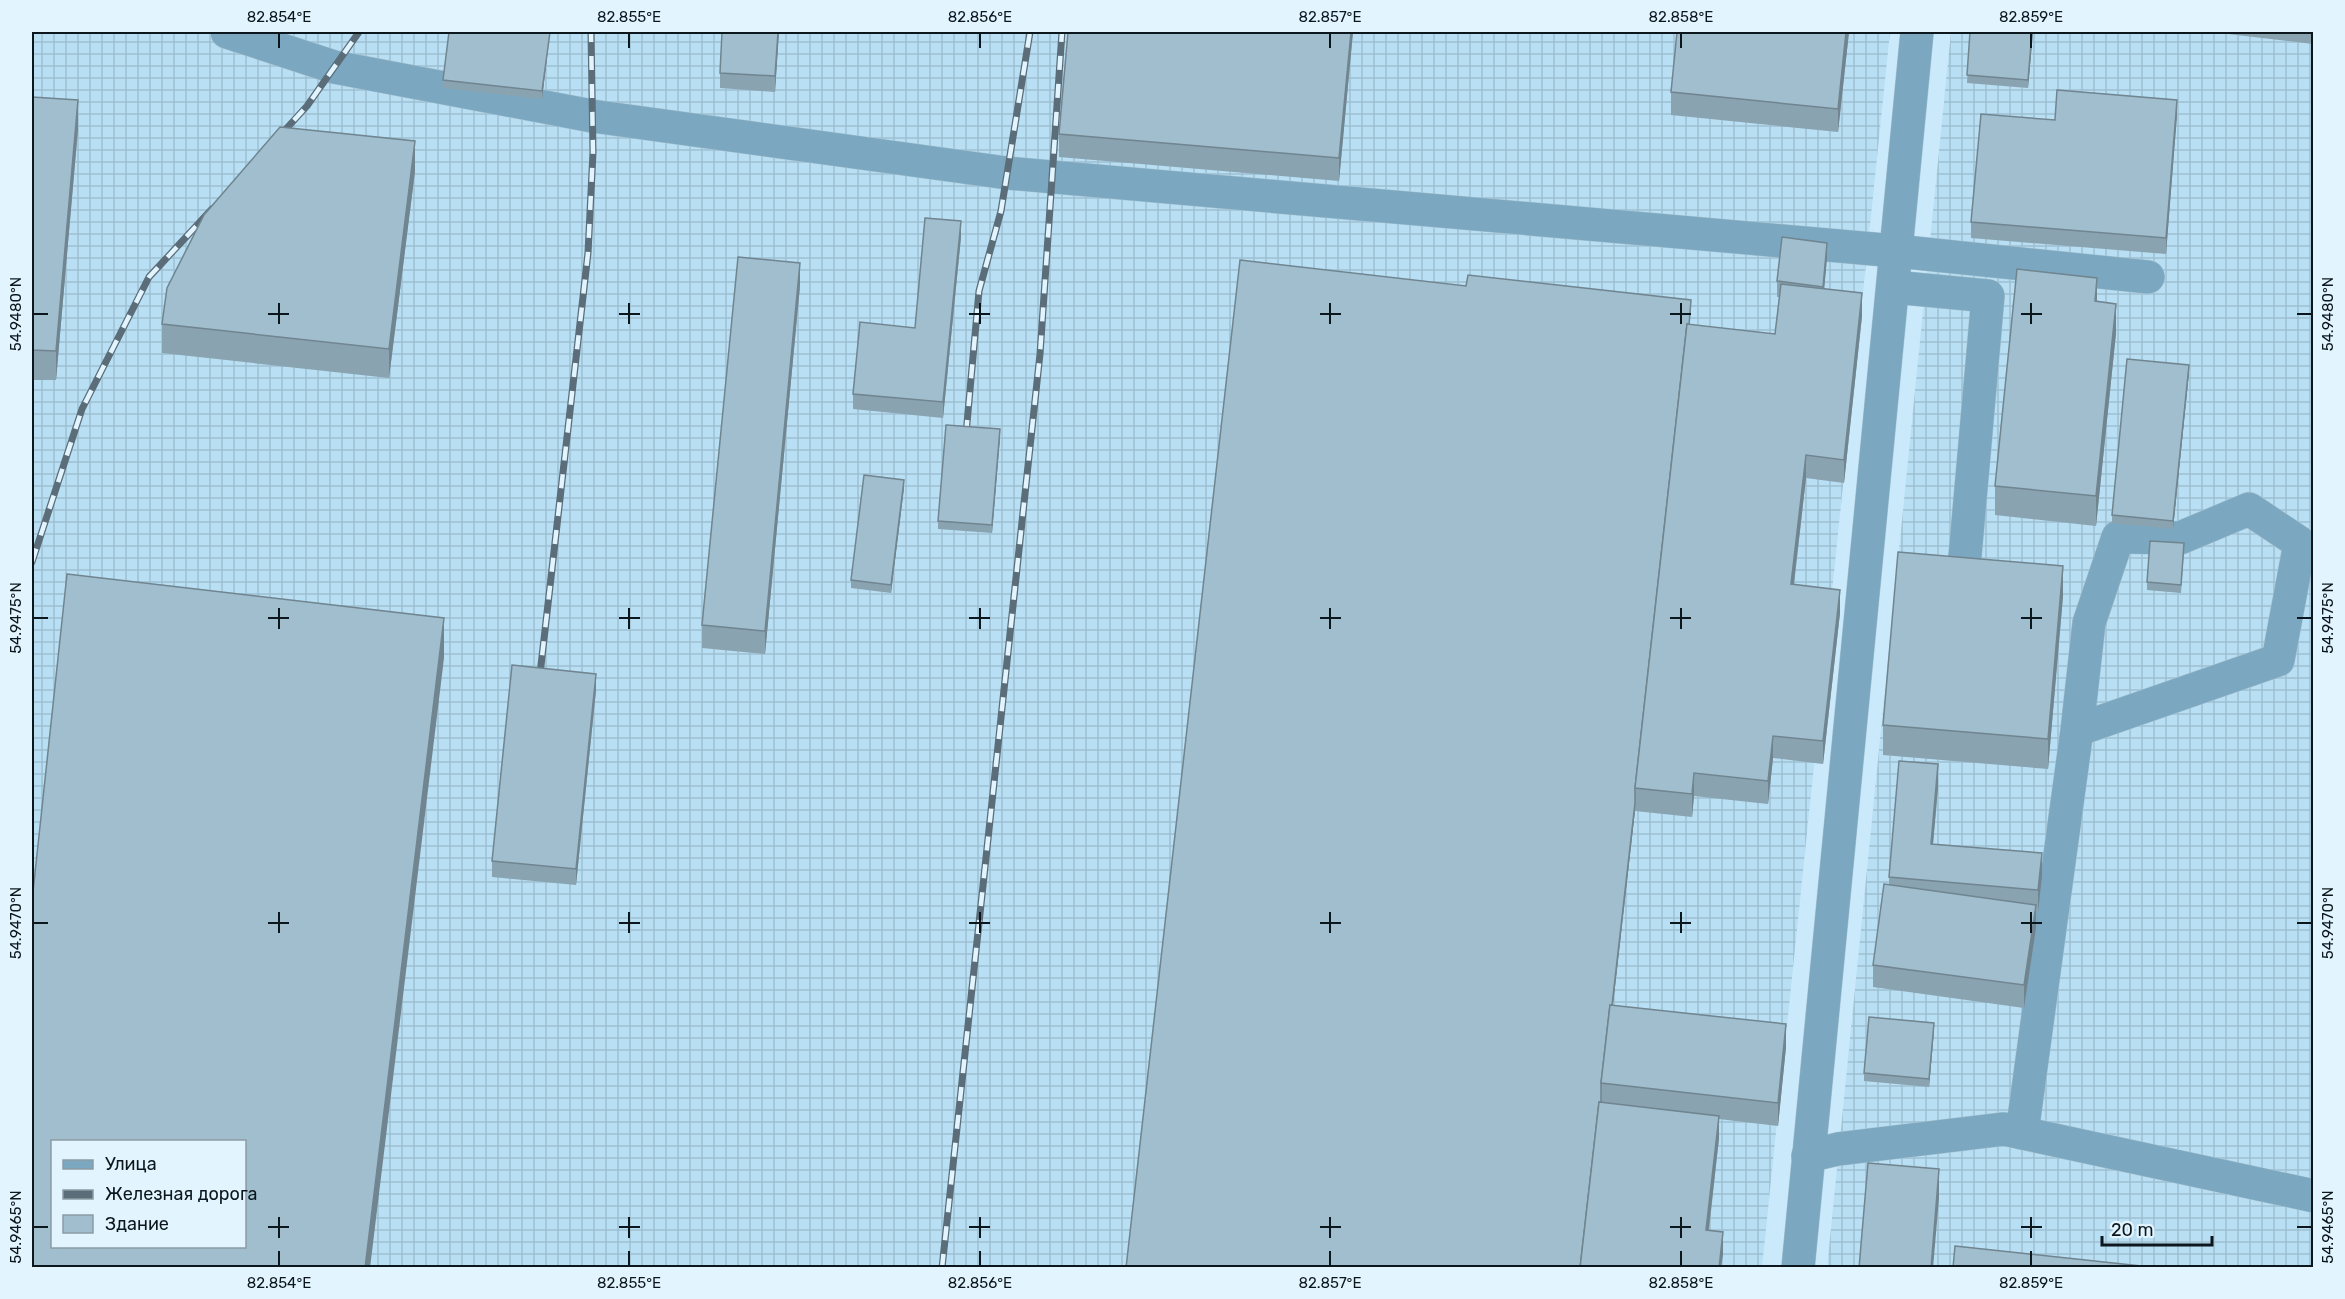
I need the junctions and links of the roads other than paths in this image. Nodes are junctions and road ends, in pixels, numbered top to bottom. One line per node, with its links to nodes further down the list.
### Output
1 (227, 32): 3 (lane)
2 (1917, 32): 3 (lane)
3 (1896, 251): 4 (lane); 5 (lane)
4 (2148, 277)
5 (1893, 287): 6 (lane); 9 (lane)
6 (1965, 556)
7 (2077, 730): 7 (lane); 8 (lane)
8 (2022, 1133): 9 (lane); 10 (lane)
9 (1809, 1156): 11 (lane)
10 (2313, 1196)
11 (1798, 1268)

